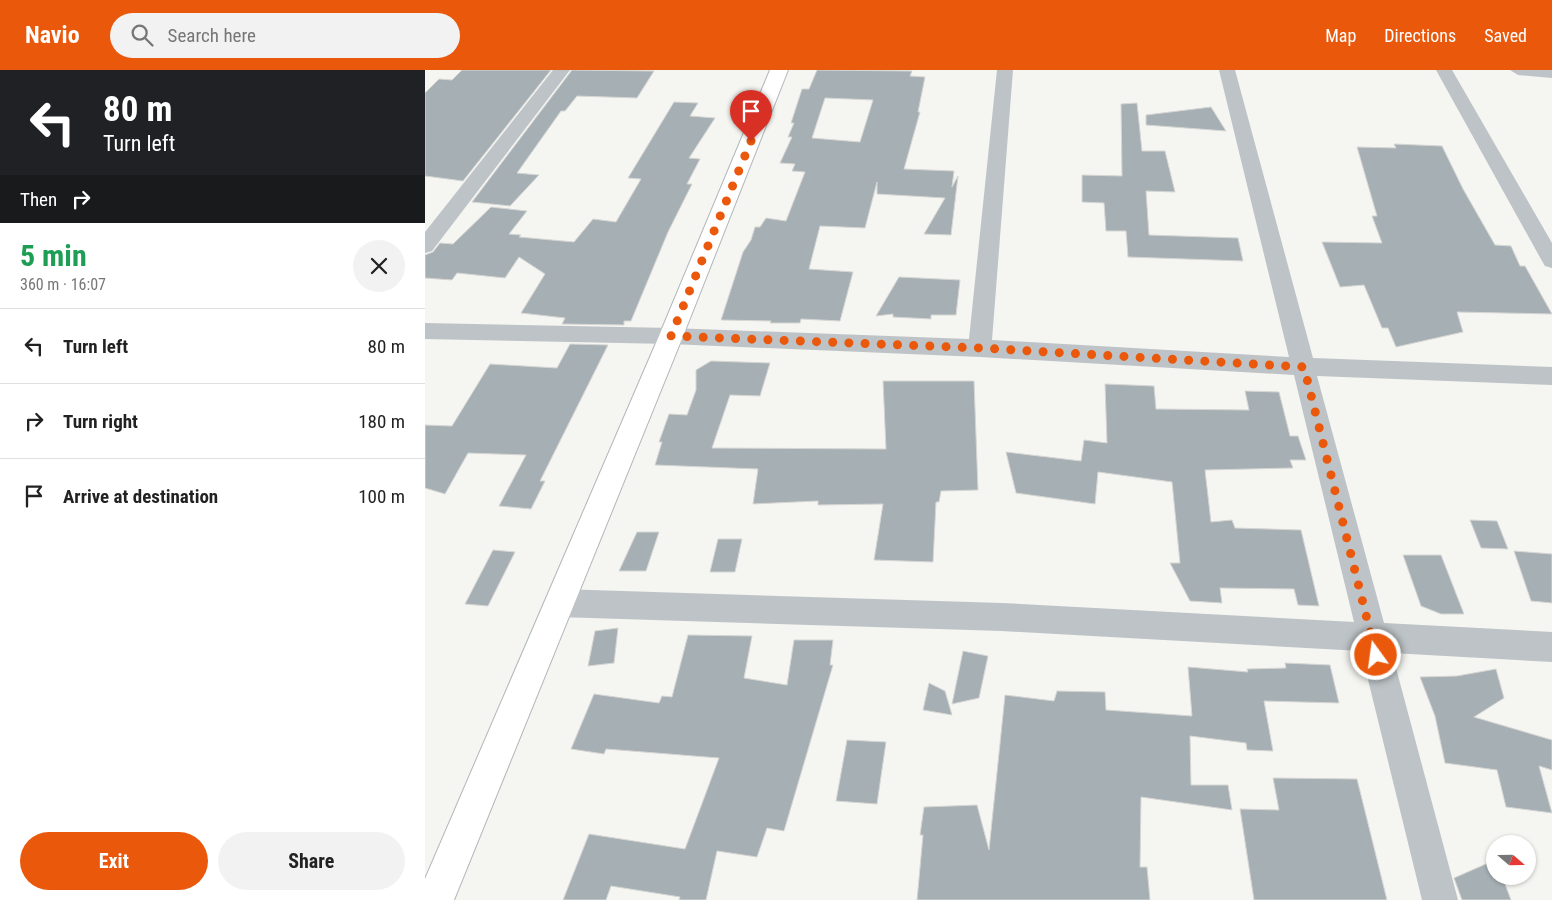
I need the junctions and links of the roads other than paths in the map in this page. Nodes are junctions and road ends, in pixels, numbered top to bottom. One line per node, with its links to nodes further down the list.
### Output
1 (561, 70): 8 (street)
2 (779, 70): 11 (street)
3 (1005, 70): 12 (street)
4 (1227, 70): 13 (street)
5 (1444, 70): 9 (street)
6 (1519, 70): 7 (street)
7 (1552, 73)
8 (425, 246)
9 (1552, 261)
10 (425, 331): 11 (street)
11 (671, 336): 12 (street); 15 (street)
12 (980, 348): 13 (street)
13 (1304, 367): 14 (street); 16 (street)
14 (1552, 376)
15 (559, 603): 16 (street); 18 (street)
16 (1371, 636): 17 (street); 19 (street)
17 (1552, 647)
18 (435, 900)
19 (1440, 900)

